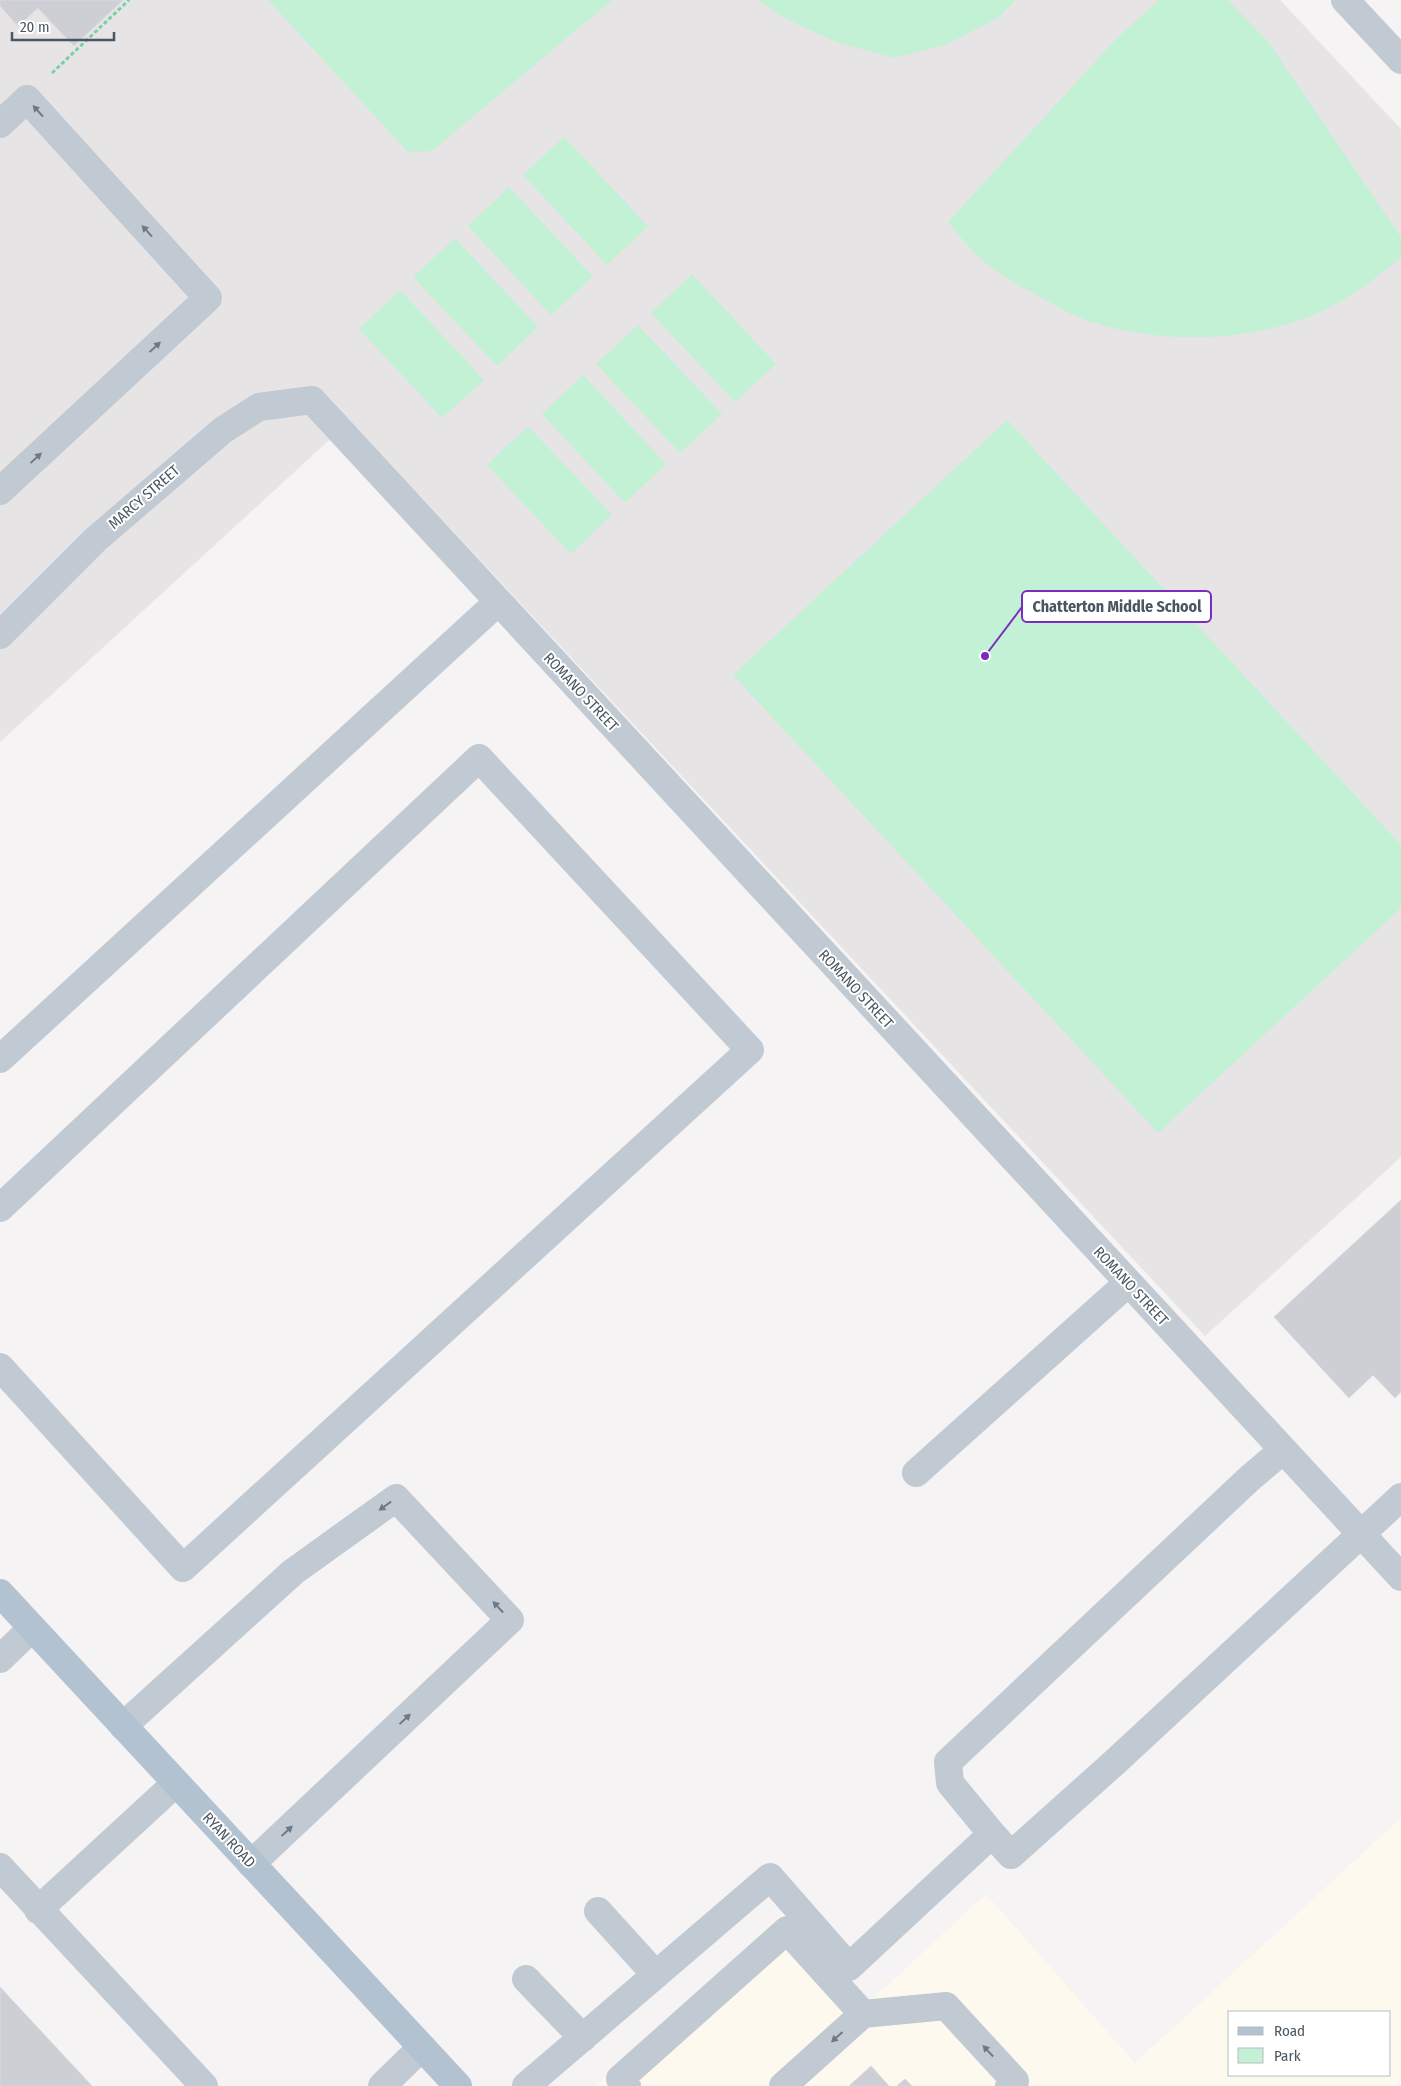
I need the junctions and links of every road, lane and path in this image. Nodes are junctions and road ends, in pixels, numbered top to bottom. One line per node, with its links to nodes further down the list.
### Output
1 (129, 0): 4 (path)
2 (1345, 0): 3 (street)
3 (1401, 60)
4 (52, 73)
5 (0, 124): 7 (street, one-way to 5)
6 (312, 400): 8 (street, ROMANO STREET); 9 (street, MARCY STREET)
7 (0, 491)
8 (498, 602): 10 (street); 12 (street, ROMANO STREET)
9 (0, 635)
10 (0, 1059)
11 (0, 1208): 13 (street)
12 (1128, 1282): 14 (street, ROMANO STREET); 15 (street)
13 (0, 1367)
14 (1283, 1450): 17 (street, ROMANO STREET); 24 (street)
15 (916, 1472)
16 (1401, 1496): 17 (street)
17 (1360, 1533): 18 (street, ROMANO STREET); 24 (street)
18 (1401, 1578)
19 (0, 1593): 20 (main road, RYAN ROAD)
20 (32, 1628): 21 (street); 22 (main road, RYAN ROAD)
21 (0, 1659)
22 (123, 1726): 23 (main road, RYAN ROAD); 25 (street, one-way to 22)
23 (176, 1783): 25 (main road, RYAN ROAD); 27 (street)
24 (992, 1834): 29 (street)
25 (252, 1864): 33 (main road, RYAN ROAD)
26 (0, 1867): 27 (street)
27 (38, 1910): 34 (street)
28 (598, 1910): 29 (street)
29 (656, 1975): 32 (street)
30 (526, 1978): 32 (street)
31 (863, 2014): 38 (street); 39 (street, one-way to 39); 40 (street, one-way to 31)
32 (583, 2038): 37 (street)
33 (422, 2047): 35 (street); 36 (main road, RYAN ROAD)
34 (204, 2086)
35 (382, 2086)
36 (458, 2086)
37 (526, 2086)
38 (627, 2086)
39 (783, 2086)
40 (1009, 2086)

